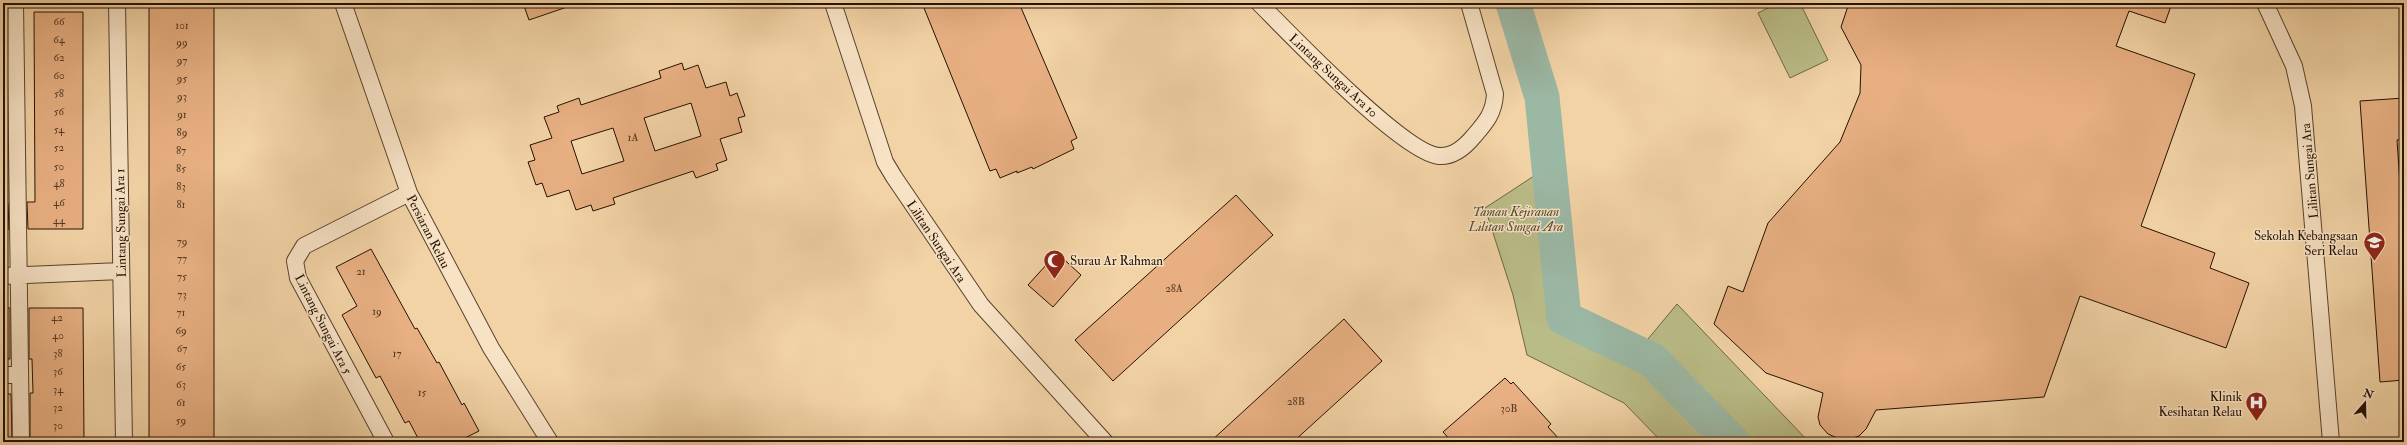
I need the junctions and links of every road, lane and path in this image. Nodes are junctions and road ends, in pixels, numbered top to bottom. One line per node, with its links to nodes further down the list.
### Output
1 (15, 3): 8 (street)
2 (118, 3): 10 (street, Lintang Sungai Ara 1)
3 (343, 3): 9 (street, Persiaran Relau)
4 (833, 3): 19 (street, Lilitan Sungai Ara)
5 (1260, 3): 6 (street, Lintang Sungai Ara 10)
6 (1469, 3)
7 (2265, 3): 20 (street, Lilitan Sungai Ara)
8 (10, 173): 11 (street)
9 (409, 193): 17 (street, Lintang Sungai Ara 5); 18 (street, Persiaran Relau)
10 (121, 271): 11 (street); 16 (street, Lintang Sungai Ara 1)
11 (19, 275): 12 (street); 14 (street)
12 (3, 276)
13 (3, 375): 14 (street)
14 (20, 375): 15 (street)
15 (21, 442)
16 (124, 442)
17 (386, 442)
18 (550, 442)
19 (1105, 442)
20 (2331, 442)

